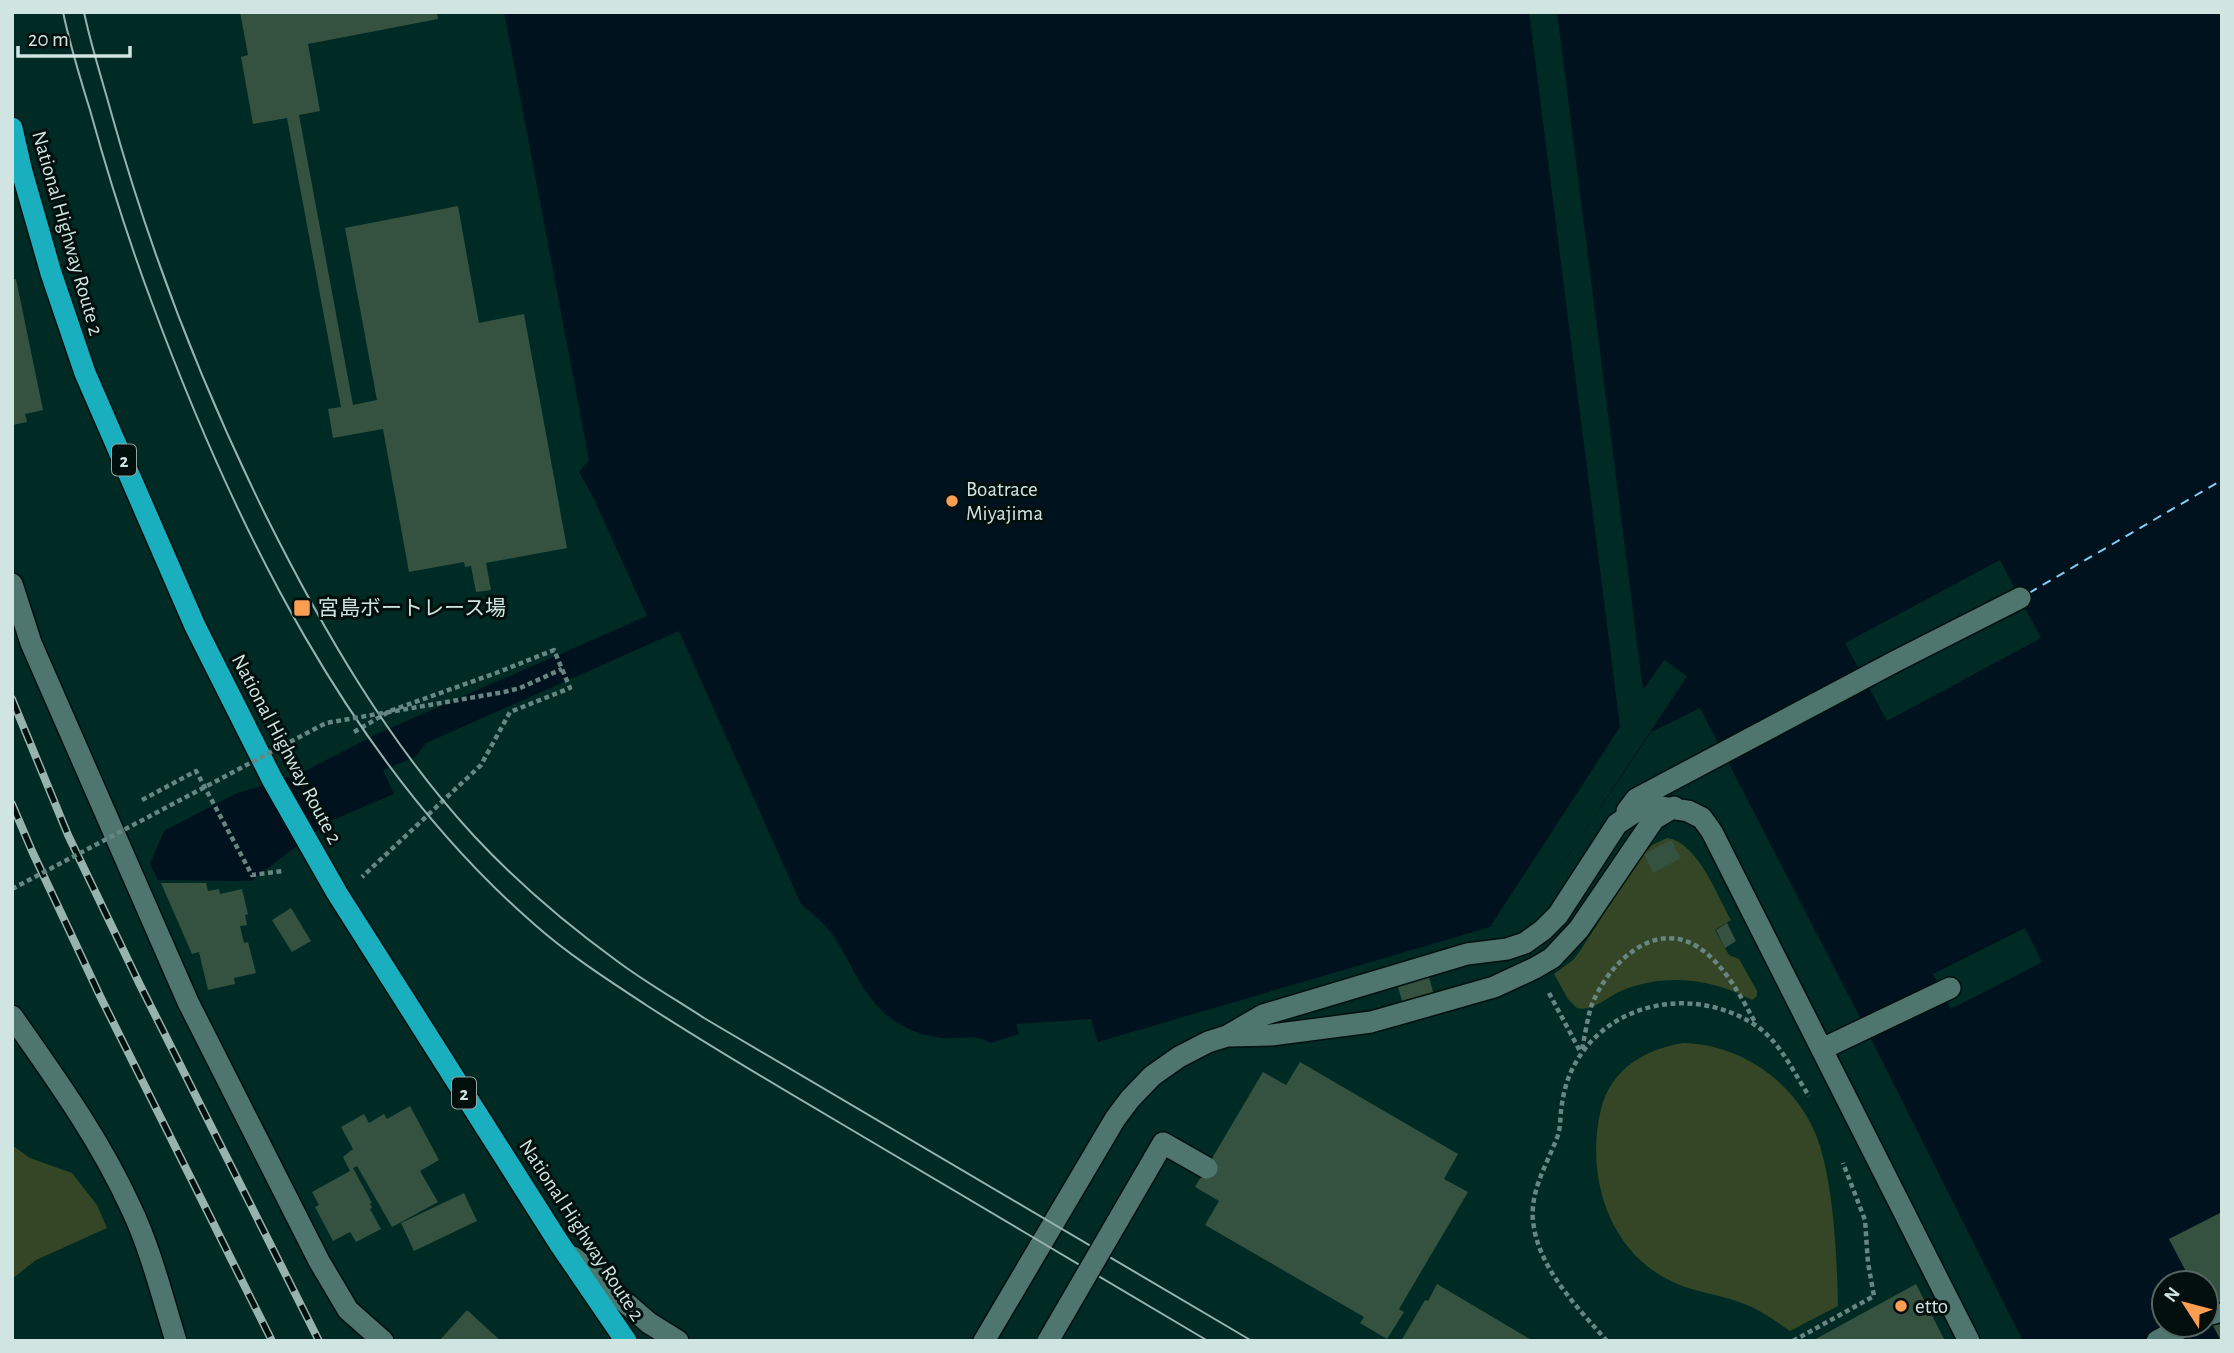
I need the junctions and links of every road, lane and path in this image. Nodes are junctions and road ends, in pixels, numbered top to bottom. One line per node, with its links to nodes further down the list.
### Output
1 (12, 128): 25 (highway, National Highway Route 2 / 2)
2 (12, 584): 27 (street)
3 (2020, 598): 11 (street)
4 (562, 669): 6 (path); 8 (path, bridge); 13 (path)
5 (385, 705): 6 (path)
6 (390, 711): 7 (path)
7 (354, 732)
8 (204, 788): 9 (path); 12 (path); 14 (path, bridge)
9 (142, 800)
10 (1674, 807): 11 (street); 15 (street); 20 (street)
11 (1617, 824): 19 (street)
12 (283, 871)
13 (361, 877)
14 (12, 889)
15 (1535, 968): 19 (street); 21 (path)
16 (1950, 988): 20 (street)
17 (12, 1016): 26 (street)
18 (1756, 1025): 21 (path); 21 (path); 22 (path)
19 (1227, 1036): 30 (street)
20 (1822, 1049): 34 (street)
21 (1581, 1054): 32 (path)
22 (1814, 1104)
23 (1843, 1163): 33 (path)
24 (1207, 1167): 31 (street, bridge)
25 (559, 1243): 28 (highway, National Highway Route 2 / 2); 29 (street)
26 (176, 1341)
27 (383, 1341)
28 (626, 1341)
29 (678, 1341)
30 (984, 1341)
31 (1048, 1341)
32 (1607, 1341)
33 (1793, 1341)
34 (1969, 1341)

